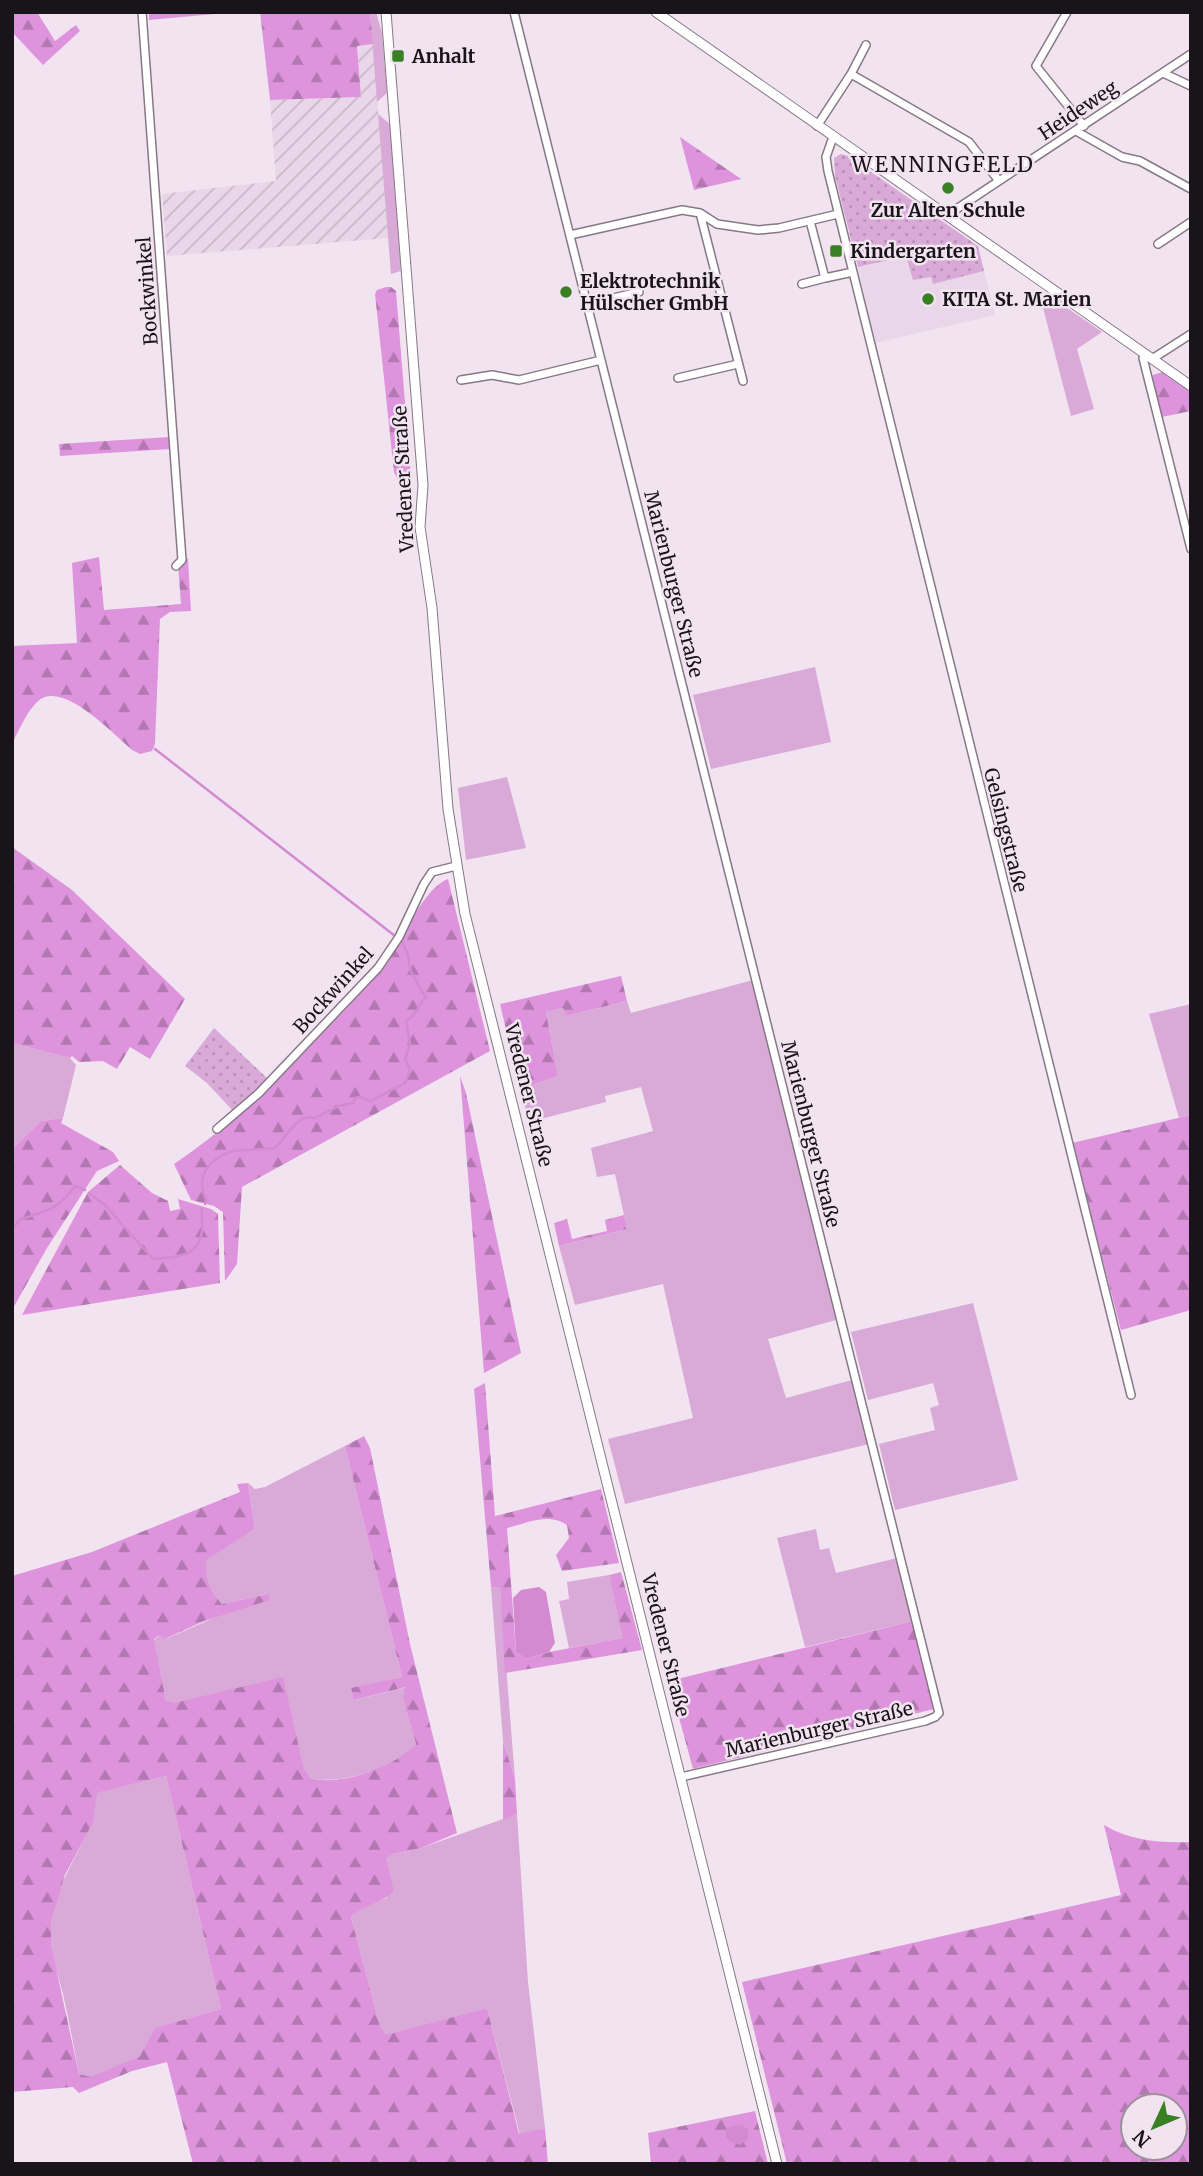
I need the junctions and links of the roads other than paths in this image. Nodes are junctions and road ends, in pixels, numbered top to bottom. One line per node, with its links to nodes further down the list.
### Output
1 (142, 12): 38 (street, Bockwinkel)
2 (386, 12): 39 (street, Vredener Straße)
3 (514, 12): 22 (street, Marienburger Straße)
4 (656, 12): 11 (street)
5 (1067, 12): 12 (street)
6 (866, 45): 9 (street)
7 (1191, 54): 8 (street, Heideweg)
8 (1163, 73): 10 (street); 12 (street, Heideweg)
9 (851, 74): 11 (street); 15 (street)
10 (1191, 86)
11 (817, 126): 14 (street)
12 (1084, 126): 13 (street, Heideweg)
13 (1076, 131): 15 (street, Heideweg); 16 (street)
14 (832, 136): 18 (street, Gelsingstraße); 19 (street)
15 (999, 181): 19 (street, Heideweg)
16 (1191, 189)
17 (700, 213): 20 (street); 22 (street); 32 (street)
18 (838, 214): 20 (street); 24 (street, Gelsingstraße)
19 (950, 218): 30 (street)
20 (810, 220): 25 (street)
21 (1191, 222): 23 (street)
22 (570, 235): 28 (street, Marienburger Straße)
23 (1158, 244)
24 (853, 272): 25 (street); 41 (street, Gelsingstraße)
25 (825, 278): 26 (street)
26 (802, 284)
27 (639, 292): 28 (street)
28 (587, 304): 31 (street, Marienburger Straße)
29 (1191, 334): 30 (street)
30 (1149, 356): 36 (street); 37 (street)
31 (601, 360): 34 (street); 42 (street, Marienburger Straße)
32 (738, 364): 33 (street); 35 (street)
33 (678, 377)
34 (461, 380)
35 (743, 381)
36 (1191, 386)
37 (1191, 549)
38 (176, 566)
39 (456, 866): 40 (street, Bockwinkel); 42 (street, Vredener Straße)
40 (217, 1129)
41 (1131, 1395)
42 (681, 1777): 43 (street, Vredener Straße)
43 (776, 2164)

